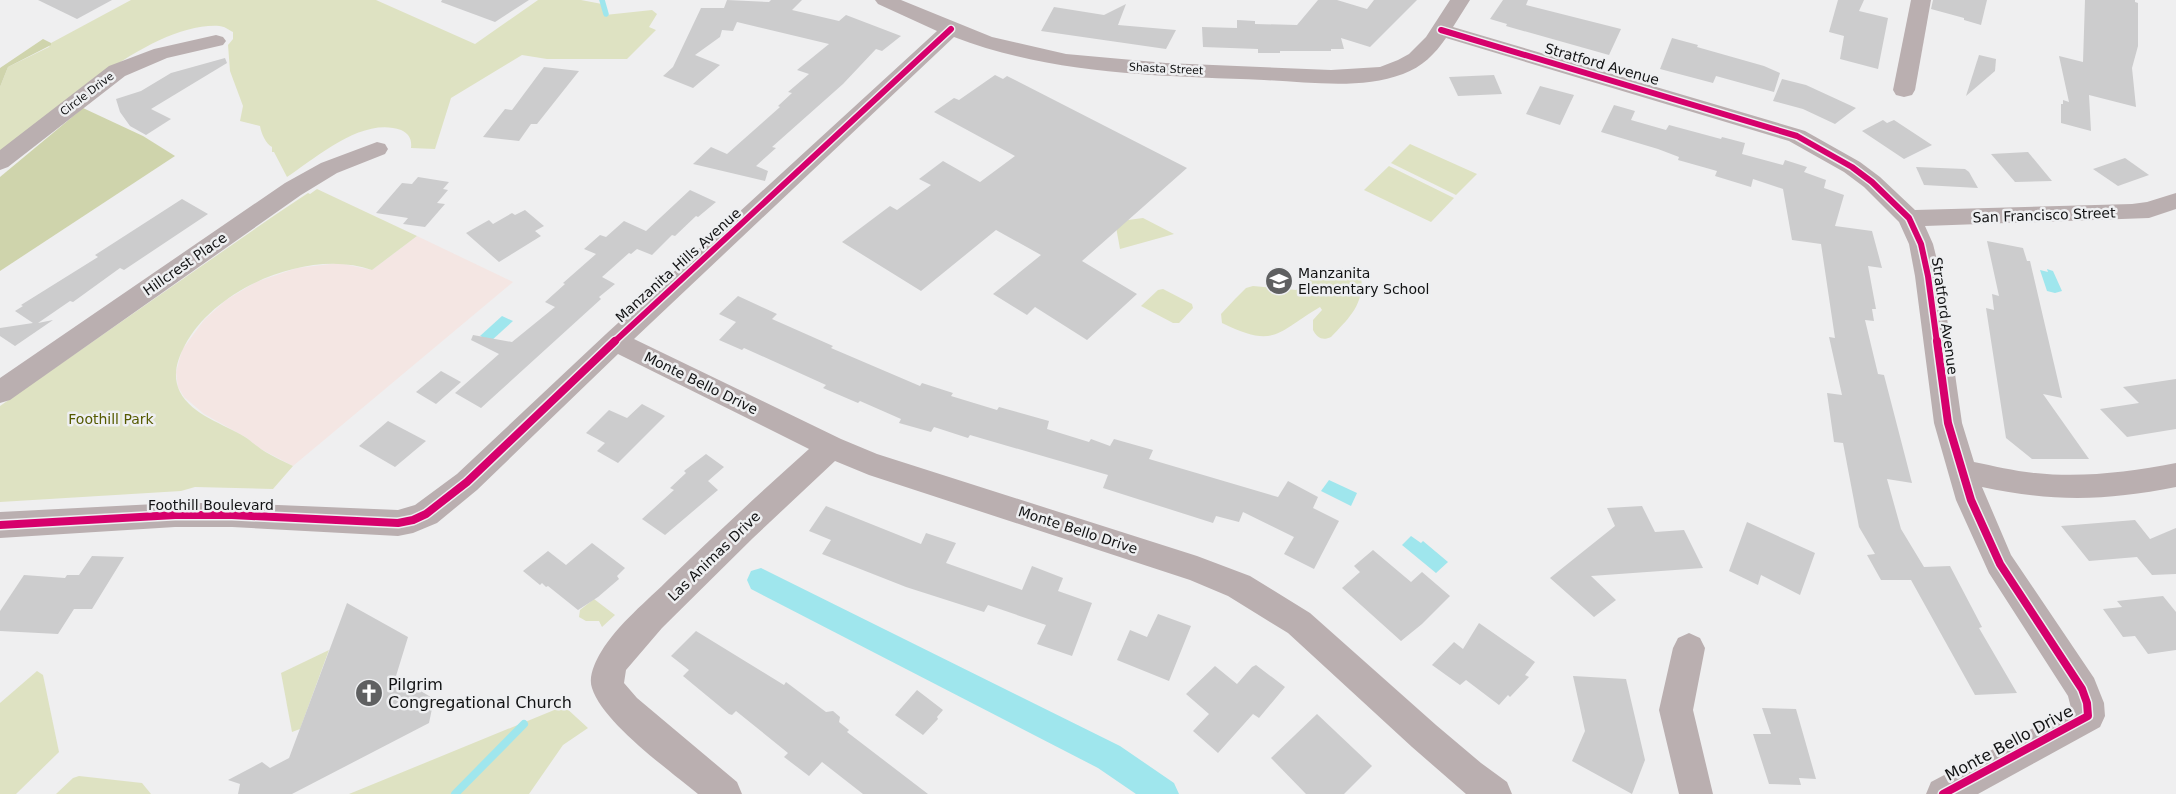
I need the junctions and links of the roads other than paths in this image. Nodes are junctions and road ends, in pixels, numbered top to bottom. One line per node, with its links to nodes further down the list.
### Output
1 (885, 0): 4 (street, Shasta Street)
2 (1460, 0): 5 (street, Shasta Street)
3 (1921, 0): 7 (street)
4 (951, 29): 5 (street, Shasta Street); 12 (street, Manzanita Hills Avenue)
5 (1441, 30): 11 (street, Stratford Avenue)
6 (216, 41): 9 (street, Circle Drive)
7 (1904, 90)
8 (377, 149): 13 (street, Hillcrest Place)
9 (0, 162)
10 (2176, 201): 11 (street, San Francisco Street)
11 (1909, 218): 15 (street, Stratford Avenue)
12 (614, 340): 14 (street, Monte Bello Drive); 17 (street, Manzanita Hills Avenue)
13 (0, 392)
14 (831, 447): 21 (street, Las Animas Drive); 22 (street, Monte Bello Drive)
15 (1964, 472): 16 (street); 20 (street, Stratford Avenue)
16 (2176, 475)
17 (420, 518): 18 (street, Foothill Boulevard)
18 (4, 529)
19 (1689, 648): 23 (street)
20 (2088, 716): 24 (street, Monte Bello Drive)
21 (725, 794)
22 (1495, 794)
23 (1696, 794)
24 (1943, 794)

